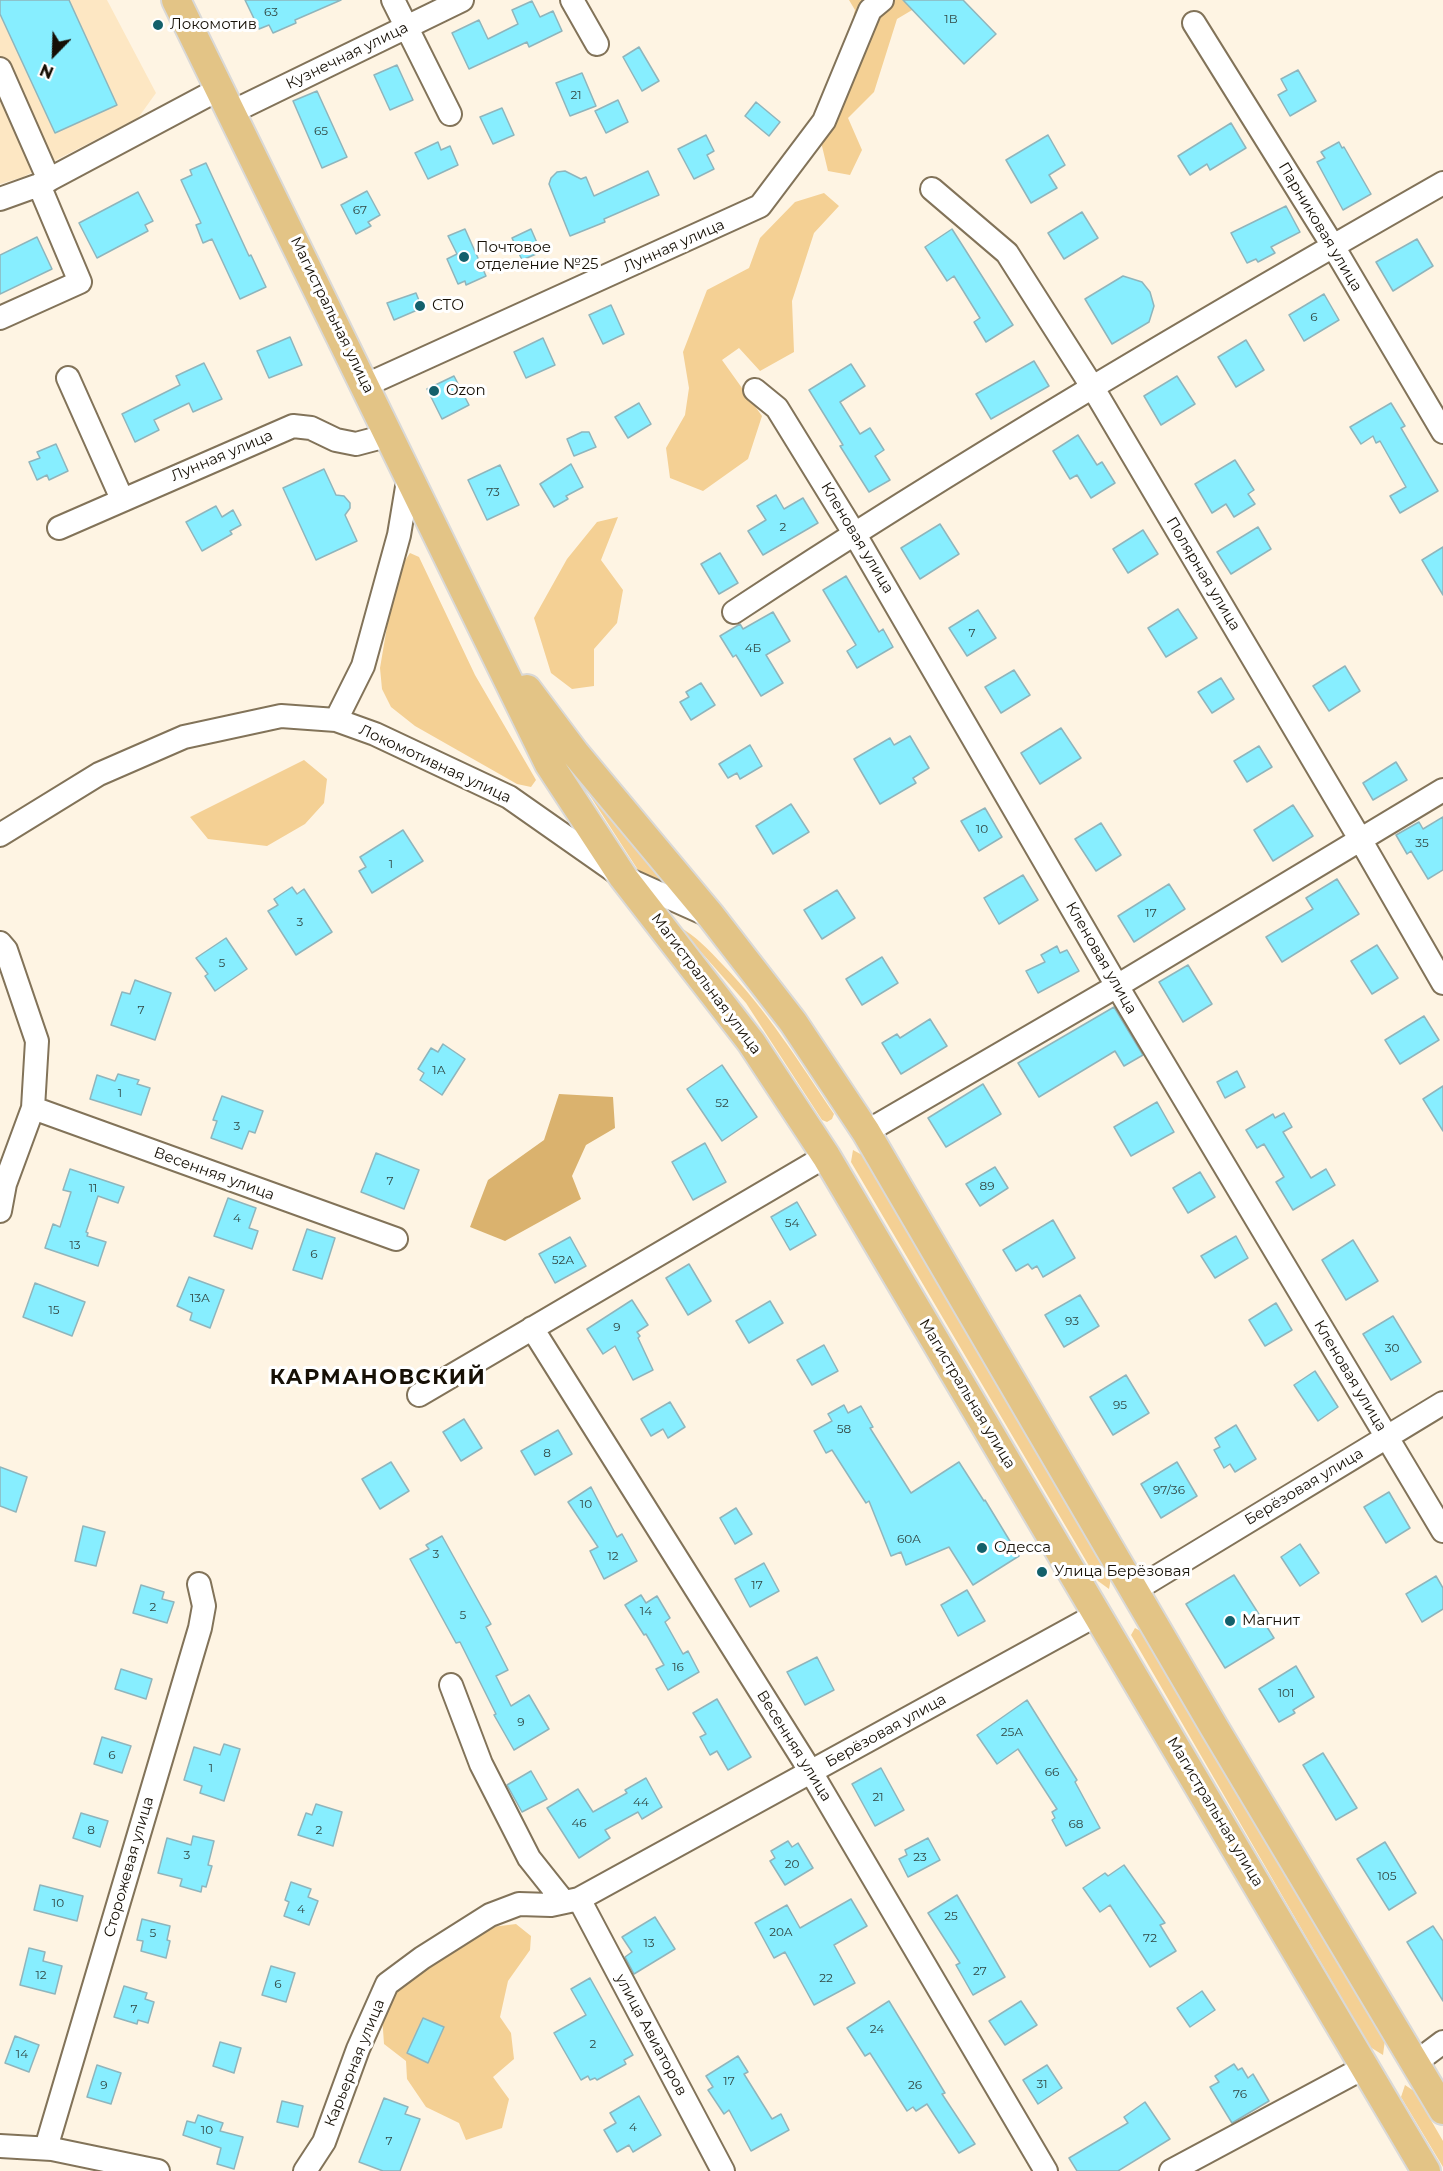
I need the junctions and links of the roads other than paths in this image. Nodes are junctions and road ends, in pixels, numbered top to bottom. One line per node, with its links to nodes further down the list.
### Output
1 (176, 0): 10 (main road, Магистральная улица)
2 (393, 0): 7 (street)
3 (462, 0): 7 (street, Кузнечная улица)
4 (572, 0): 8 (street)
5 (870, 3): 19 (street, Лунная улица)
6 (1194, 23): 16 (street, Парниковая улица)
7 (406, 27): 10 (street, Кузнечная улица); 11 (street)
8 (597, 44)
9 (0, 69): 12 (street)
10 (226, 100): 12 (street, Кузнечная улица); 19 (main road, Магистральная улица)
11 (450, 114)
12 (44, 183): 15 (street, Кузнечная улица); 17 (street)
13 (1443, 183): 16 (street)
14 (932, 189): 20 (street, Полярная улица)
15 (0, 199)
16 (1333, 246): 20 (street); 22 (street, Парниковая улица)
17 (0, 318)
18 (68, 378): 25 (street)
19 (366, 385): 23 (main road, Магистральная улица)
20 (1093, 388): 27 (street); 33 (street, Полярная улица)
21 (755, 390): 27 (street, Кленовая улица)
22 (1443, 432)
23 (390, 435): 24 (main road, Магистральная улица); 25 (street, Лунная улица)
24 (409, 475): 29 (main road, Магистральная улица); 30 (street)
25 (122, 499): 26 (street, Лунная улица)
26 (58, 528)
27 (855, 532): 28 (street); 38 (street, Кленовая улица)
28 (734, 612)
29 (485, 632): 34 (main road, Магистральная улица); 35 (main road, Магистральная улица)
30 (336, 720): 32 (street, Локомотивная улица); 34 (street, Локомотивная улица)
31 (1443, 790): 33 (street)
32 (0, 835)
33 (1360, 839): 37 (street, Полярная улица); 38 (street)
34 (624, 877): 35 (street, Локомотивная улица); 41 (main road, Магистральная улица)
35 (711, 916): 40 (main road, Магистральная улица)
36 (0, 943): 39 (street)
37 (1443, 983)
38 (1117, 986): 40 (street); 47 (street, Кленовая улица)
39 (33, 1108): 42 (street); 43 (street, Весенняя улица)
40 (866, 1132): 41 (main road); 50 (main road, Магистральная улица)
41 (826, 1156): 44 (street); 51 (main road, Магистральная улица)
42 (0, 1211)
43 (396, 1239)
44 (532, 1328): 45 (street); 53 (street, Весенняя улица)
45 (419, 1395)
46 (1443, 1403): 47 (street, Берёзовая улица)
47 (1386, 1437): 48 (street, Кленовая улица); 50 (street, Берёзовая улица)
48 (1443, 1531)
49 (199, 1584): 60 (street, Сторожевая улица)
50 (1135, 1590): 51 (main road); 56 (main road, Магистральная улица)
51 (1098, 1614): 53 (street, Берёзовая улица); 57 (main road, Магистральная улица)
52 (451, 1685): 54 (street, улица Авиаторов)
53 (811, 1773): 54 (street, Берёзовая улица); 64 (street, Весенняя улица)
54 (572, 1901): 62 (street, Карьерная улица); 63 (street, улица Авиаторов)
55 (1443, 2042): 56 (street)
56 (1415, 2063): 57 (main road); 58 (main road, Магистральная улица)
57 (1370, 2076): 65 (street); 66 (main road, Магистральная улица)
58 (1443, 2110)
59 (0, 2145): 60 (street)
60 (46, 2148): 61 (street)
61 (158, 2171)
62 (305, 2171)
63 (723, 2171)
64 (1046, 2171)
65 (1171, 2171)
66 (1426, 2171)

